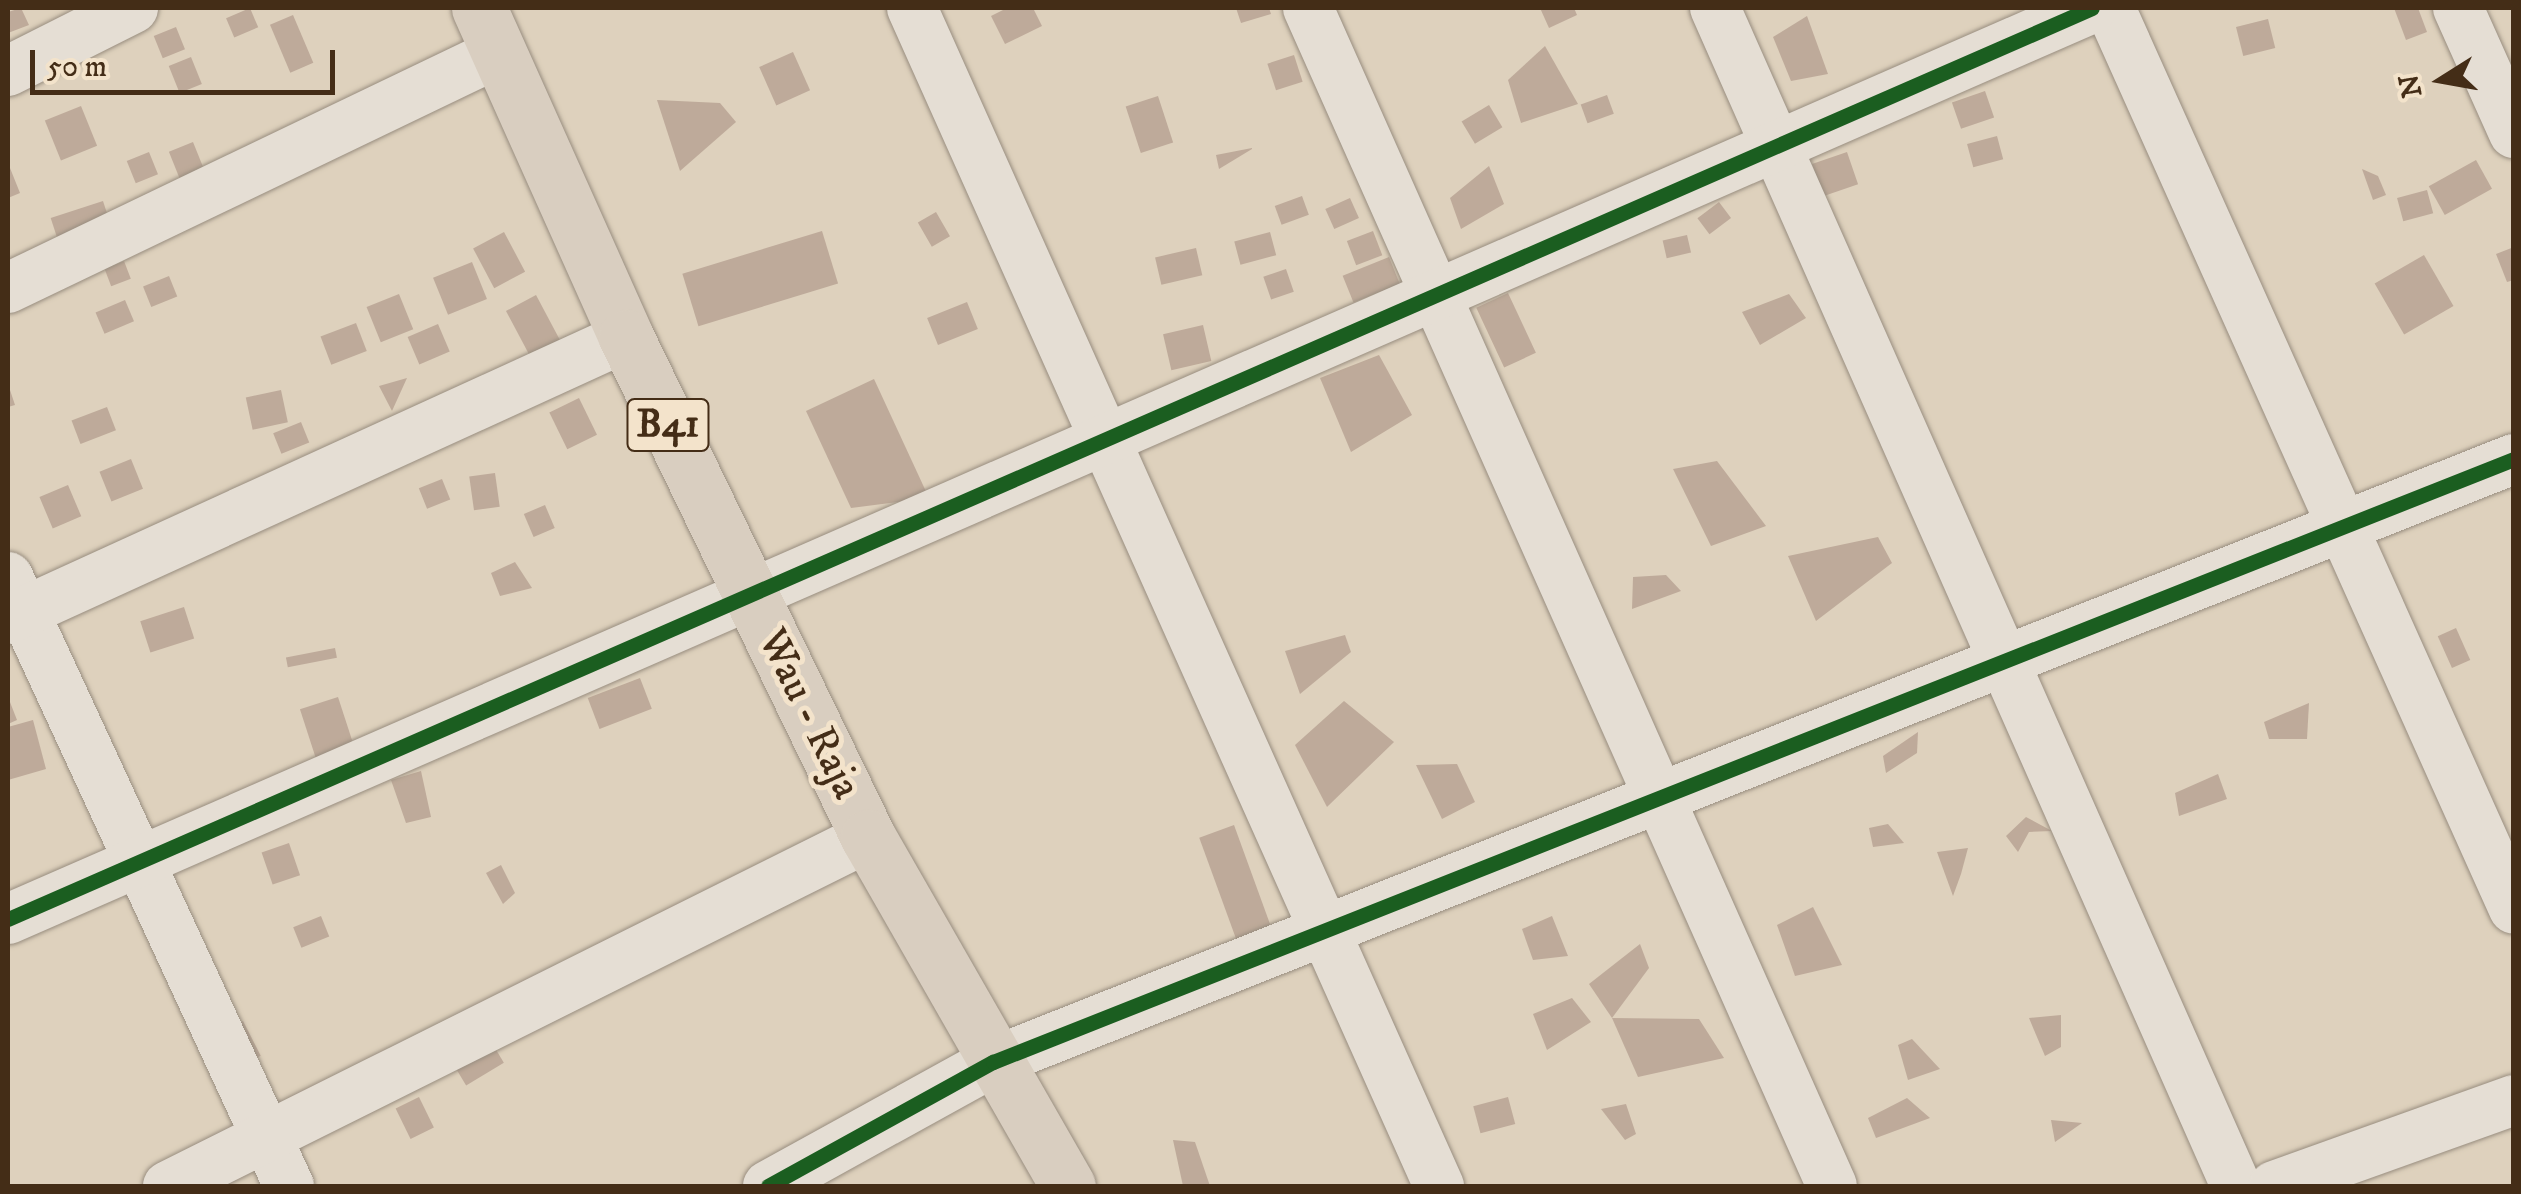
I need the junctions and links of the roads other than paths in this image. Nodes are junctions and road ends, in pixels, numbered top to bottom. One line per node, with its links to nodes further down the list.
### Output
1 (133, 8): 9 (street)
2 (912, 8): 15 (street)
3 (1308, 8): 13 (street)
4 (1715, 8): 11 (street)
5 (2092, 8): 11 (street)
6 (2110, 8): 17 (street)
7 (2458, 8): 10 (street)
8 (490, 30): 12 (street); 14 (main road, Wau - Raja / B41)
9 (8, 70)
10 (2514, 133)
11 (1777, 148): 13 (street); 20 (street)
12 (8, 288)
13 (1437, 297): 15 (street); 21 (street)
14 (626, 336): 18 (main road, Wau - Raja / B41); 19 (street)
15 (1109, 442): 18 (street); 26 (street)
16 (2514, 459): 17 (street)
17 (2340, 530): 20 (street); 24 (street)
18 (752, 598): 22 (main road, Wau - Raja / B41); 23 (street)
19 (13, 603): 23 (street)
20 (2003, 665): 21 (street); 36 (street)
21 (1655, 801): 26 (street); 35 (street)
22 (868, 837): 27 (main road, Wau - Raja / B41); 29 (street)
23 (139, 862): 25 (street); 29 (street)
24 (2514, 909)
25 (8, 919)
26 (1324, 932): 27 (street); 34 (street)
27 (993, 1062): 32 (street); 33 (main road, Wau - Raja / B41)
28 (2514, 1100): 37 (street)
29 (268, 1140): 30 (street); 31 (street)
30 (168, 1186)
31 (289, 1186)
32 (768, 1186)
33 (1068, 1186)
34 (1439, 1186)
35 (1832, 1186)
36 (2236, 1186)
37 (2274, 1186)

